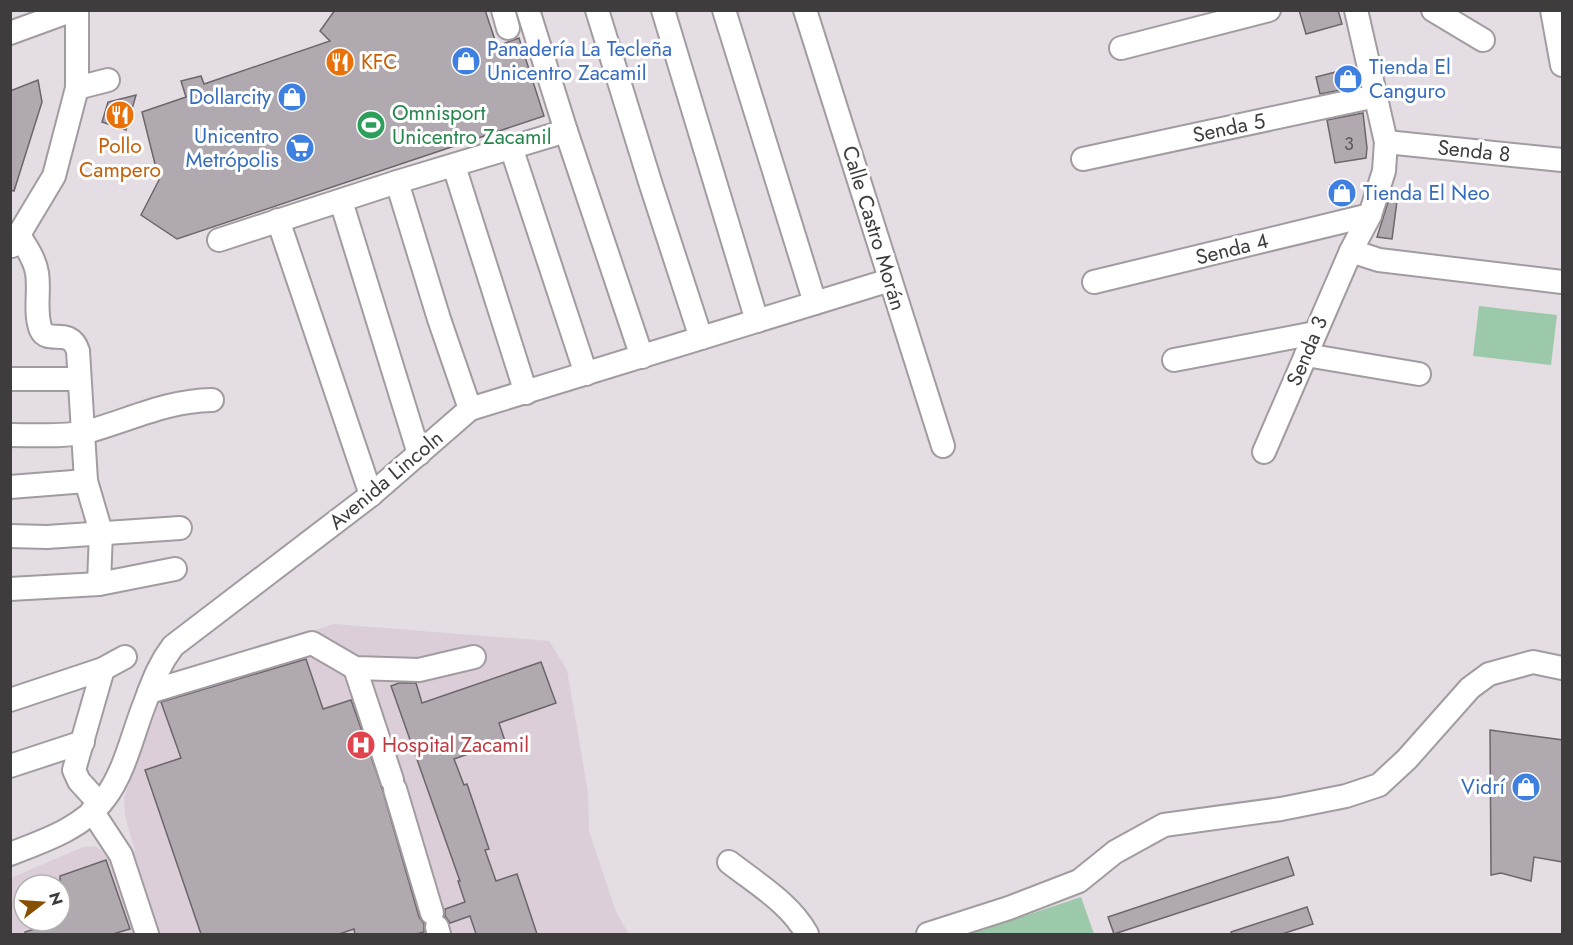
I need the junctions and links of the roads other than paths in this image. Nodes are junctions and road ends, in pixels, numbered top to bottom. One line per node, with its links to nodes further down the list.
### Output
1 (73, 10): 12 (street)
2 (77, 10): 17 (street)
3 (528, 10): 19 (street)
4 (597, 10): 38 (street)
5 (663, 10): 36 (street)
6 (724, 10): 35 (street)
7 (805, 10): 32 (street, Calle Castro Morán)
8 (1269, 10): 14 (street)
9 (1433, 10): 13 (street)
10 (1552, 10): 15 (street)
11 (1362, 13): 18 (street, Senda 3)
12 (10, 33)
13 (1483, 40)
14 (1121, 48)
15 (1563, 65)
16 (108, 80): 17 (street)
17 (77, 88): 30 (street)
18 (1376, 96): 20 (street, Senda 3); 22 (street, Senda 5)
19 (566, 131): 21 (street); 40 (street)
20 (1386, 142): 23 (street, Senda 8); 27 (street, Senda 3)
21 (511, 147): 24 (street); 42 (street)
22 (1083, 159)
23 (1563, 160)
24 (454, 166): 25 (street); 46 (street)
25 (397, 182): 26 (street); 48 (street)
26 (341, 201): 28 (street); 53 (street)
27 (1370, 215): 31 (street, Senda 3); 33 (street, Senda 4)
28 (278, 220): 29 (street); 56 (street)
29 (219, 240)
30 (15, 241): 44 (street)
31 (1351, 251): 34 (street); 37 (street, Senda 3)
32 (890, 280): 35 (street, Avenida Lincoln); 51 (street, Calle Castro Morán)
33 (1094, 282)
34 (1563, 282)
35 (815, 303): 36 (street, Avenida Lincoln)
36 (758, 321): 38 (street, Avenida Lincoln)
37 (1315, 333): 39 (street, Senda 3); 41 (street)
38 (701, 338): 40 (street, Avenida Lincoln)
39 (1306, 355): 43 (street); 52 (street, Senda 3)
40 (642, 357): 42 (street, Avenida Lincoln)
41 (1174, 360)
42 (586, 374): 46 (street, Avenida Lincoln)
43 (1419, 374)
44 (79, 378): 45 (street); 49 (street)
45 (10, 379)
46 (525, 393): 48 (street, Avenida Lincoln)
47 (212, 400): 49 (street)
48 (470, 410): 53 (street, Avenida Lincoln)
49 (83, 433): 50 (street); 54 (street)
50 (10, 435)
51 (943, 446)
52 (1264, 452)
53 (419, 454): 56 (street, Avenida Lincoln)
54 (86, 481): 55 (street); 58 (street)
55 (10, 487)
56 (371, 495): 68 (street, Avenida Lincoln)
57 (180, 528): 58 (street)
58 (101, 532): 59 (street); 61 (street)
59 (10, 536)
60 (175, 569): 61 (street)
61 (99, 584): 62 (street)
62 (10, 590)
63 (125, 657): 67 (street)
64 (474, 657): 65 (street)
65 (355, 668): 68 (street); 75 (street)
66 (1563, 668): 78 (street)
67 (103, 669): 69 (street); 70 (street)
68 (149, 692): 72 (street, Avenida Lincoln)
69 (10, 700)
70 (83, 742): 71 (street); 72 (street)
71 (10, 766)
72 (96, 808): 73 (street, Avenida Lincoln); 76 (street)
73 (10, 854)
74 (729, 862): 77 (street)
75 (436, 925)
76 (147, 934)
77 (807, 934)
78 (928, 934)

